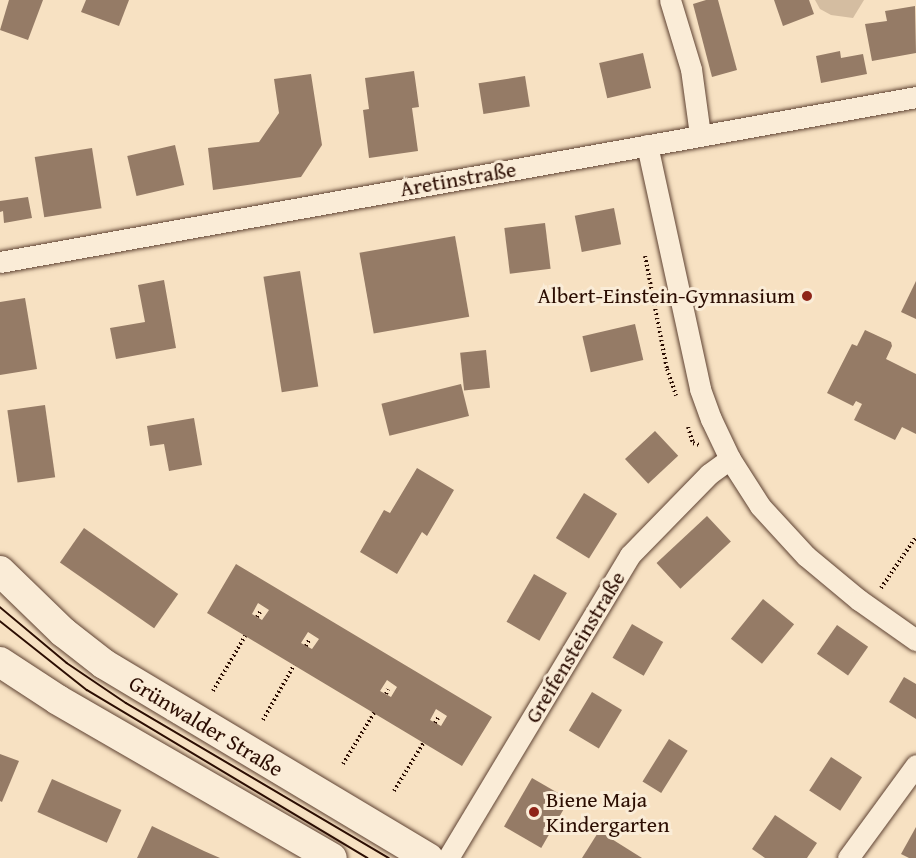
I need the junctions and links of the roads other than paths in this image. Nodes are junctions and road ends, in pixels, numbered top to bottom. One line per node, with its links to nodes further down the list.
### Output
1 (670, 0): 3 (street)
2 (916, 97): 3 (street, Aretinstraße)
3 (700, 135): 4 (street, Aretinstraße)
4 (647, 145): 5 (street, Aretinstraße); 6 (street)
5 (0, 262)
6 (730, 459): 8 (street); 13 (street, Greifensteinstraße)
7 (0, 571): 12 (main road, Grünwalder Straße)
8 (916, 640)
9 (0, 662): 11 (main road)
10 (916, 765): 14 (street)
11 (332, 858)
12 (428, 858)
13 (448, 858)
14 (848, 858)

